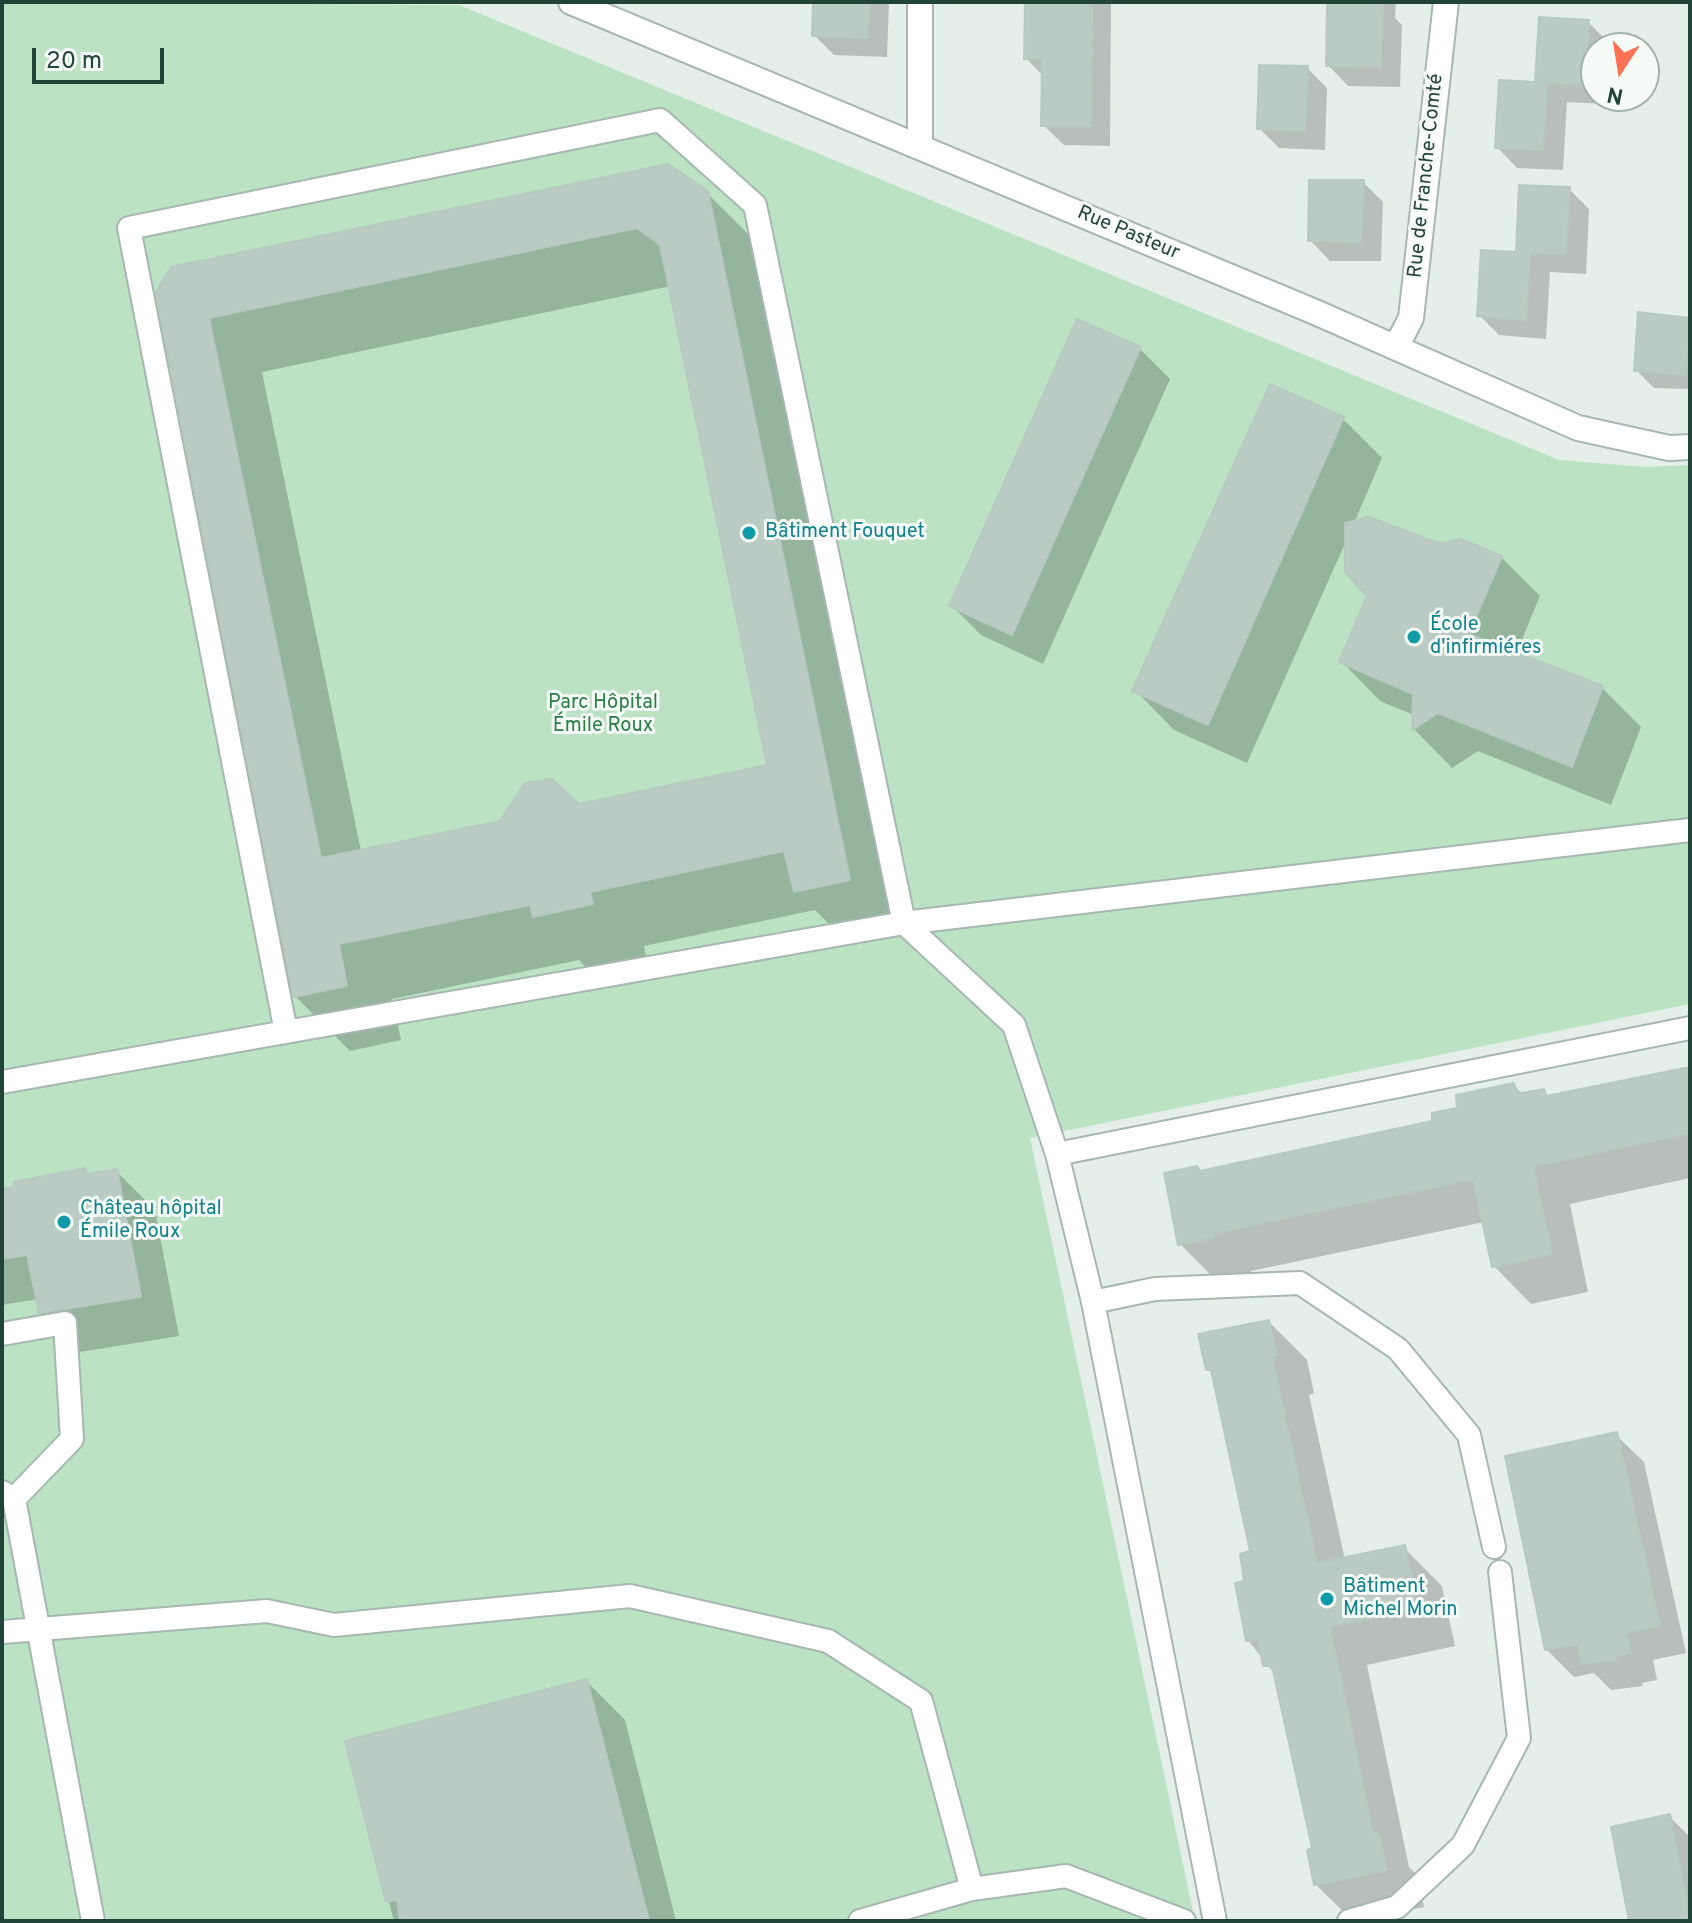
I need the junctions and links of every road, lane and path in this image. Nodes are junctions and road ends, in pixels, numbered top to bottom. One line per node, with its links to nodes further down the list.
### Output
1 (571, 2): 4 (street, Rue Pasteur)
2 (920, 2): 4 (street)
3 (1446, 2): 5 (street, Rue de Franche-Comté)
4 (920, 147): 5 (street, Rue Pasteur)
5 (1396, 347): 6 (street, Rue Pasteur)
6 (1690, 447)
7 (1690, 830): 8 (lane)
8 (904, 923): 10 (lane); 10 (lane); 12 (lane)
9 (1690, 1028): 12 (lane)
10 (286, 1032): 11 (lane)
11 (2, 1082)
12 (1057, 1154): 13 (lane)
13 (1093, 1302): 16 (lane); 24 (lane)
14 (2, 1334): 15 (lane)
15 (8, 1495): 18 (lane)
16 (1494, 1547)
17 (1500, 1572): 25 (lane)
18 (38, 1629): 19 (lane); 20 (lane); 21 (lane)
19 (2, 1632)
20 (972, 1889): 22 (lane); 23 (lane)
21 (93, 1921)
22 (860, 1921)
23 (1184, 1921)
24 (1215, 1921)
25 (1349, 1921)

